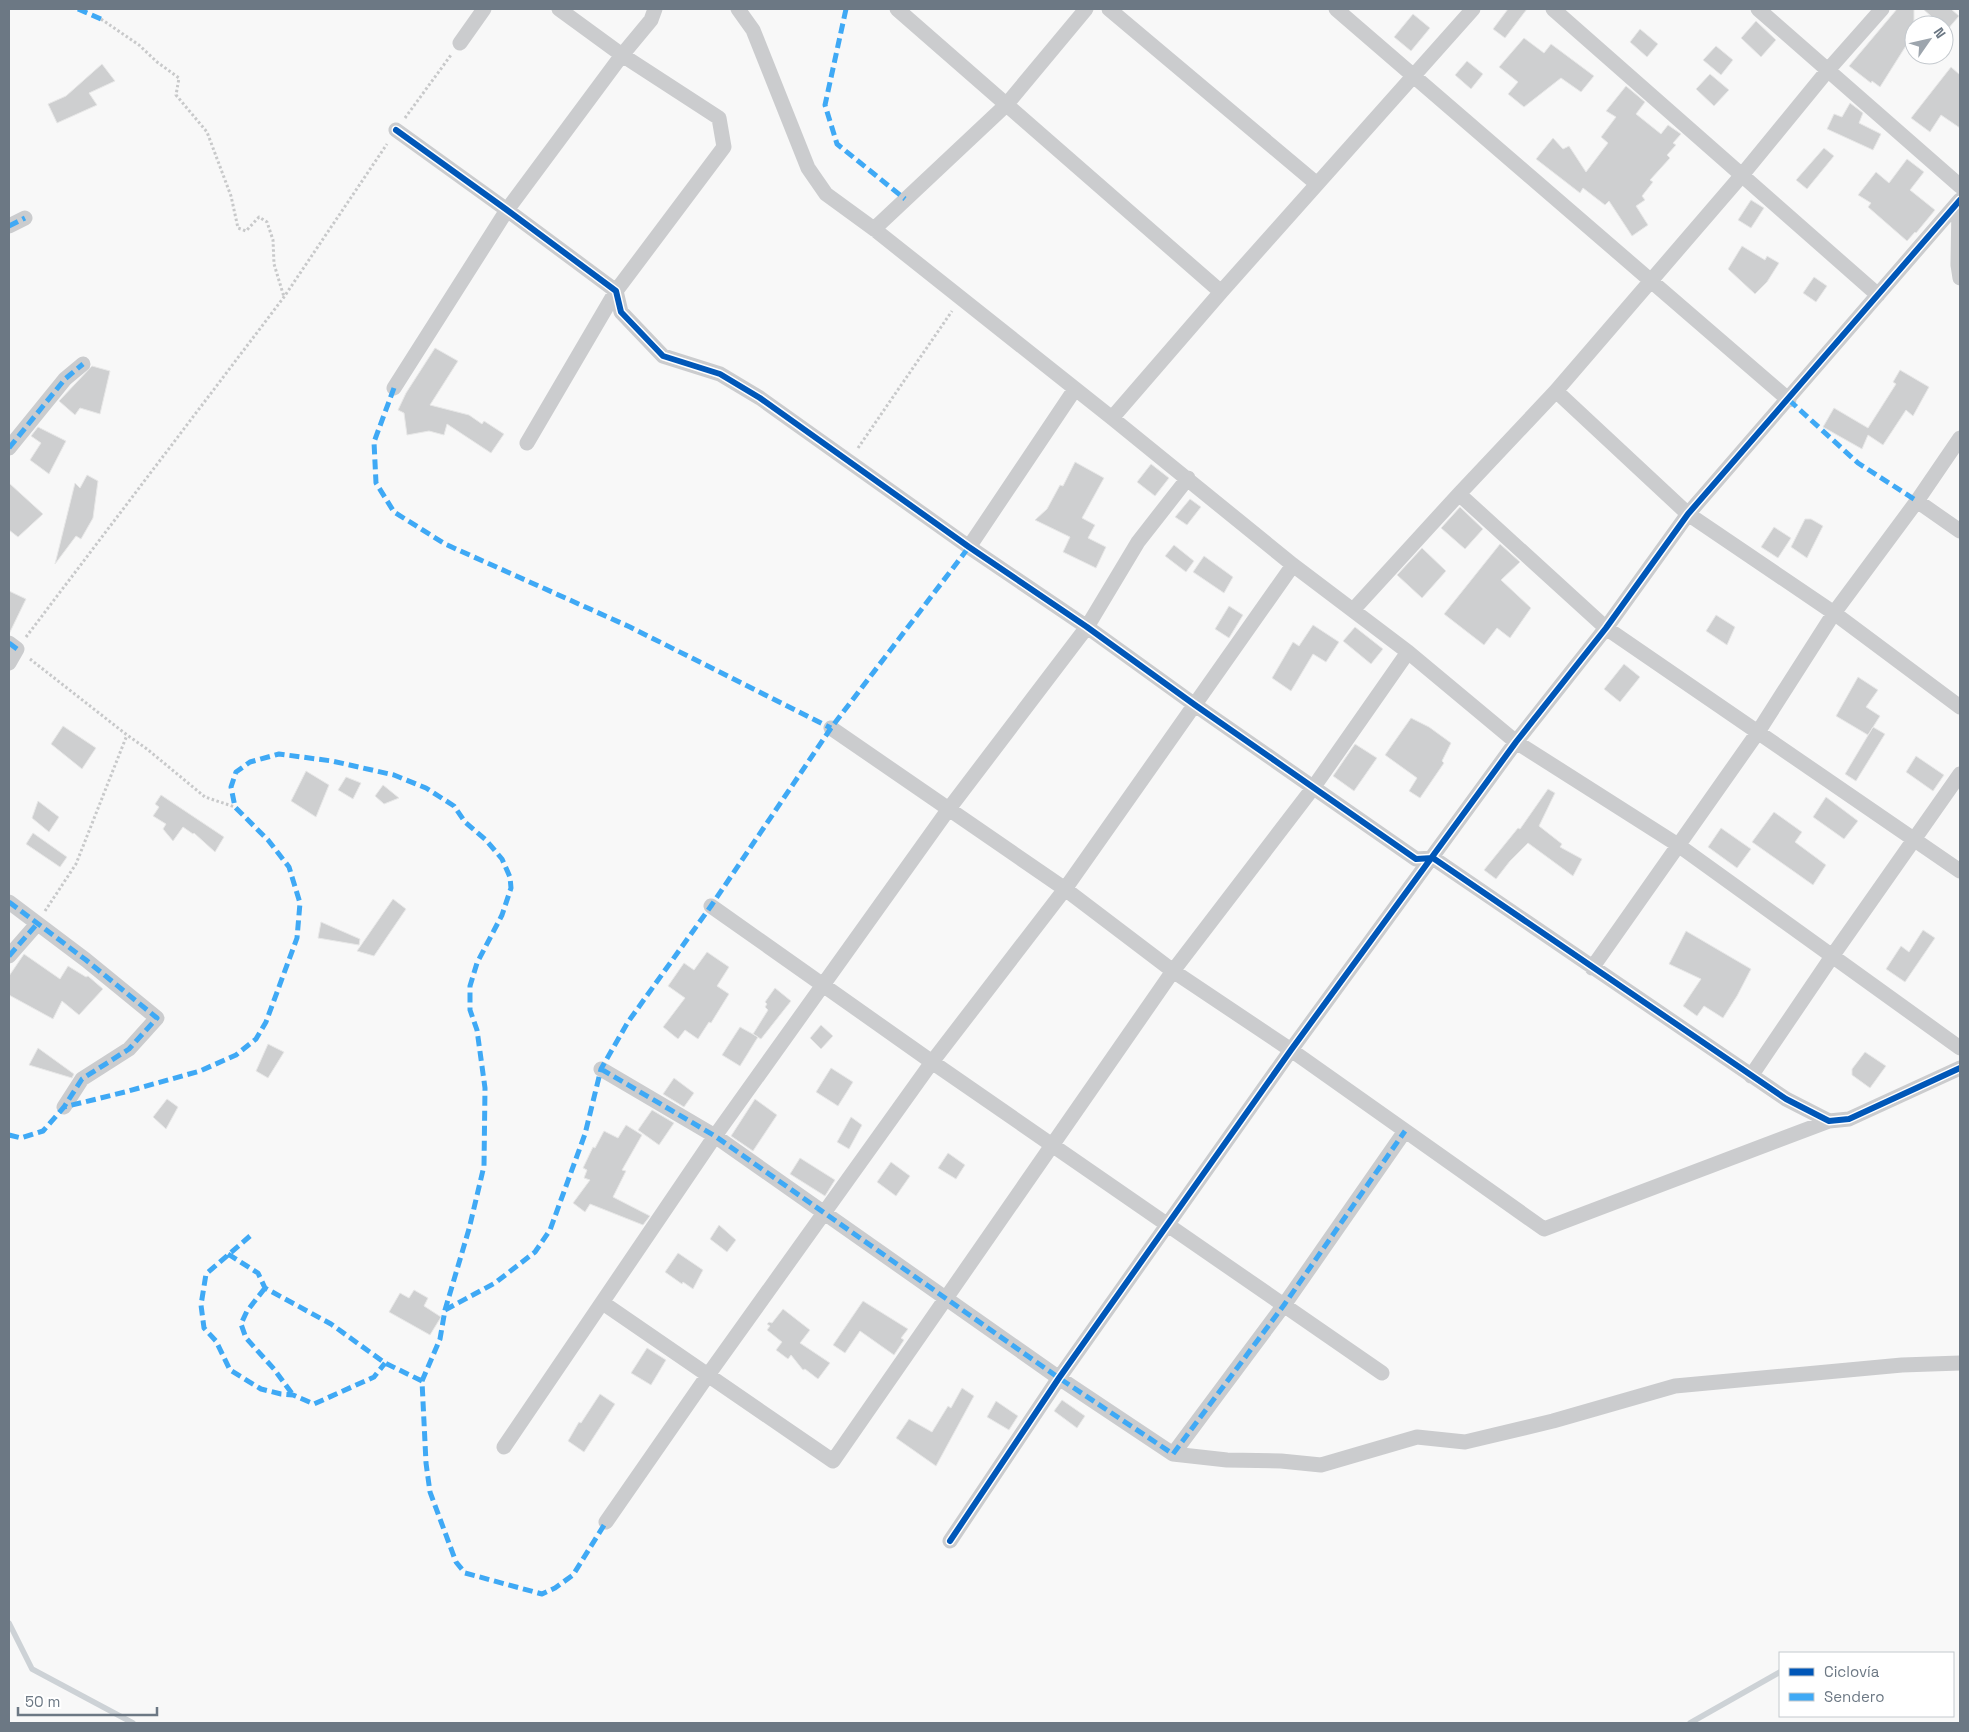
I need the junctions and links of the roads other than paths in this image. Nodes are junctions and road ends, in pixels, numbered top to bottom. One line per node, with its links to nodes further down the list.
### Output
1 (484, 9): 13 (street)
2 (559, 9): 14 (street)
3 (655, 9): 14 (street)
4 (738, 9): 26 (street)
5 (897, 9): 17 (street)
6 (1086, 9): 17 (street)
7 (1109, 9): 20 (street)
8 (1336, 9): 16 (street)
9 (1473, 9): 16 (street)
10 (1554, 9): 19 (street)
11 (1758, 9): 15 (street)
12 (1882, 9): 15 (street)
13 (460, 43)
14 (622, 55): 23 (street); 29 (street)
15 (1828, 70): 19 (street); 21 (street)
16 (1413, 75): 20 (street); 28 (street)
17 (1006, 104): 26 (street); 30 (street)
18 (396, 130): 23 (street)
19 (1742, 175): 28 (street); 31 (street)
20 (1317, 184): 30 (street)
21 (1960, 186)
22 (1959, 202): 27 (street); 31 (street)
23 (507, 210): 29 (street); 33 (street)
24 (25, 218): 25 (street)
25 (9, 226)
26 (874, 228): 34 (street)
27 (1960, 278)
28 (1650, 280): 35 (street); 36 (street)
29 (616, 291): 39 (street); 46 (street)
30 (1221, 292): 37 (street)
31 (1878, 295): 36 (street)
32 (83, 364): 40 (street)
33 (394, 388)
34 (1076, 389): 37 (street); 46 (street)
35 (1556, 391): 42 (street); 44 (street)
36 (1789, 400): 44 (street)
37 (1112, 418): 41 (street)
38 (1960, 438): 43 (street)
39 (527, 443)
40 (9, 448)
41 (1188, 478): 47 (street); 50 (street)
42 (1459, 494): 48 (street); 51 (street)
43 (1917, 501): 45 (street); 49 (street)
44 (1688, 514): 49 (street); 51 (street)
45 (1960, 531)
46 (969, 547): 50 (street)
47 (1293, 565): 48 (street); 55 (street)
48 (1353, 610): 53 (street)
49 (1834, 613): 56 (street); 58 (street)
50 (1087, 627): 55 (street); 62 (street)
51 (1606, 628): 58 (street); 59 (street)
52 (13, 646): 54 (street)
53 (1408, 652): 59 (street); 61 (street)
54 (9, 663)
55 (1195, 705): 61 (street); 67 (street)
56 (1960, 707)
57 (831, 728): 62 (street)
58 (1758, 732): 63 (street); 64 (street)
59 (1516, 742): 64 (street); 65 (street)
60 (1960, 774): 63 (street)
61 (1313, 788): 65 (street); 74 (street)
62 (948, 810): 67 (street); 75 (street)
63 (1914, 840): 66 (street); 71 (street)
64 (1678, 845): 71 (street); 73 (street)
65 (1433, 858): 73 (street); 77 (street)
66 (1960, 871)
67 (1065, 889): 74 (street); 78 (street)
68 (9, 902): 70 (street)
69 (711, 906): 75 (street)
70 (37, 924): 72 (street); 82 (street)
71 (1833, 955): 76 (street); 81 (street)
72 (9, 956)
73 (1592, 968): 81 (street)
74 (1173, 971): 77 (street); 86 (street)
75 (824, 986): 78 (street); 85 (street)
76 (1960, 1048)
77 (1291, 1050): 84 (street); 88 (street)
78 (932, 1062): 86 (street); 87 (street)
79 (1960, 1068): 83 (street)
80 (601, 1069): 85 (street)
81 (1751, 1076): 83 (street)
82 (64, 1107)
83 (1829, 1121): 84 (street)
84 (1405, 1131): 91 (street)
85 (715, 1136): 87 (street); 90 (street)
86 (1052, 1145): 88 (street); 89 (street)
87 (824, 1212): 89 (street); 94 (street)
88 (1167, 1225): 91 (street); 95 (street)
89 (946, 1298): 94 (street); 95 (street)
90 (602, 1303): 94 (street); 96 (street)
91 (1284, 1306): 93 (street); 97 (street)
92 (1960, 1364): 97 (street)
93 (1382, 1373)
94 (708, 1375): 98 (street)
95 (1059, 1378): 97 (street); 99 (street)
96 (504, 1447)
97 (1173, 1454)
98 (606, 1522)
99 (950, 1541)

